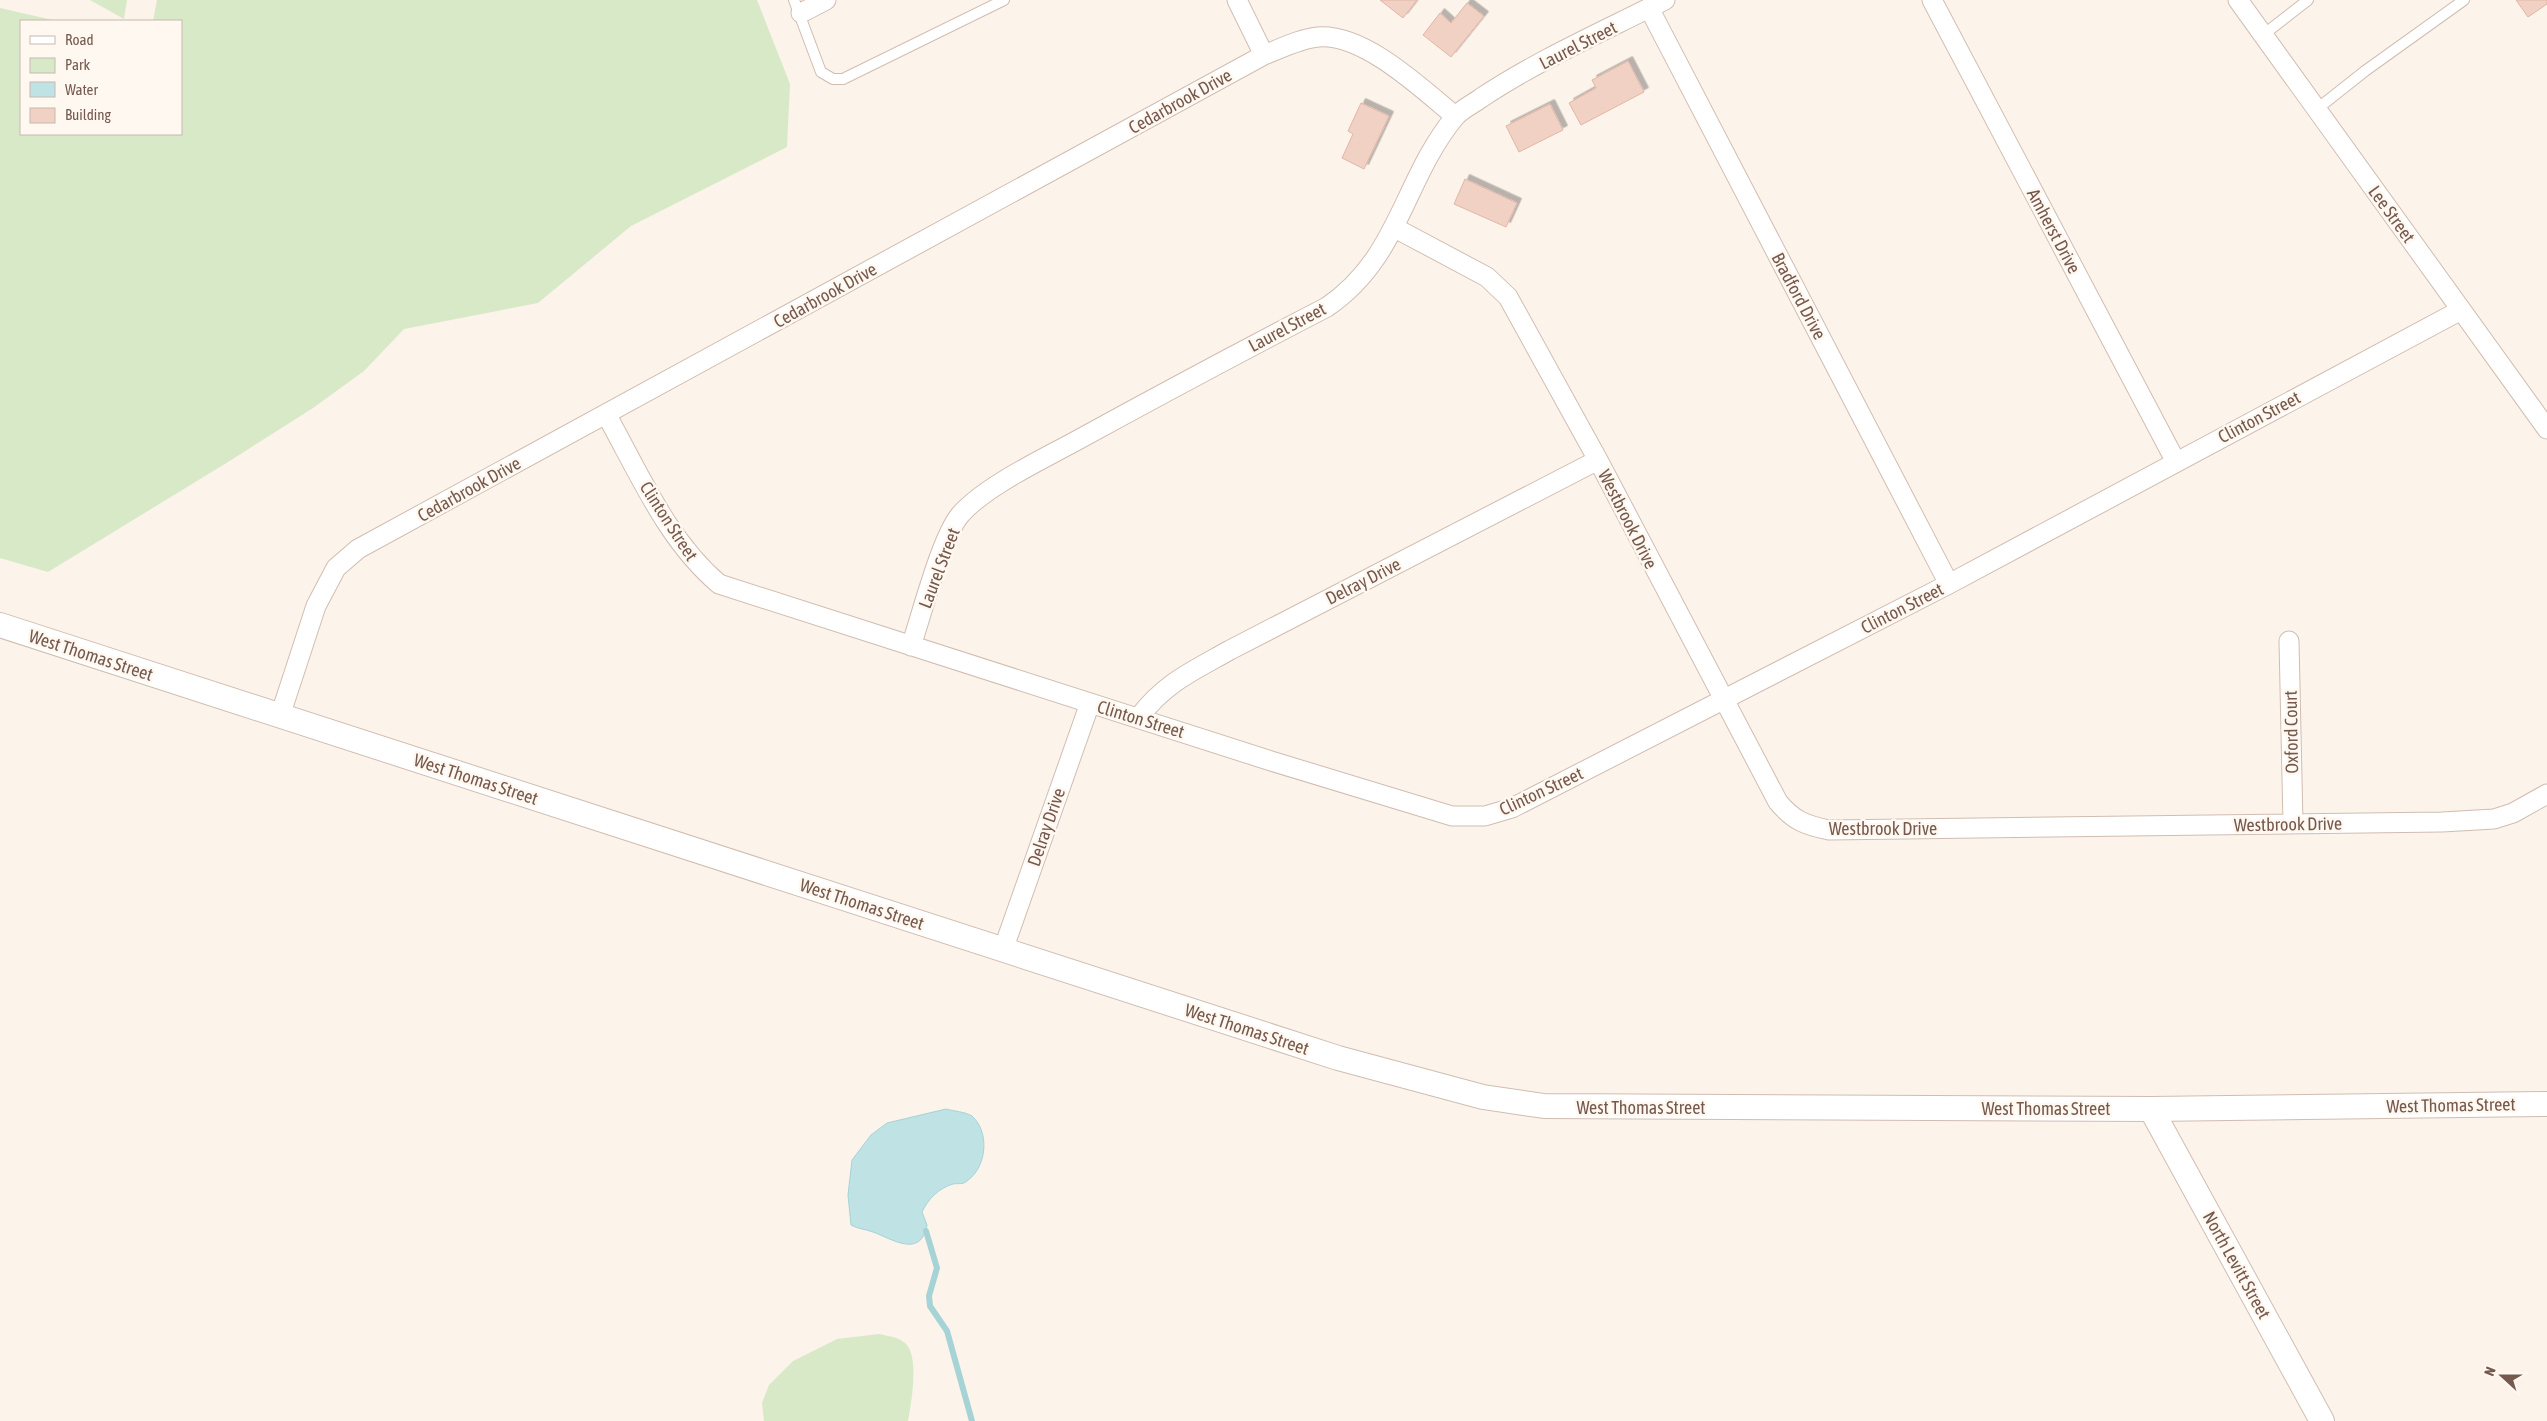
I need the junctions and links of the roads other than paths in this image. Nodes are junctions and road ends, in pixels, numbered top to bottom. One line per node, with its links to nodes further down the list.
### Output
1 (826, 0): 9 (street)
2 (1004, 0): 9 (lane)
3 (1237, 0): 11 (street)
4 (1932, 0): 19 (street, Amherst Drive)
5 (2238, 0): 10 (street, Lee Street)
6 (2308, 0): 10 (lane)
7 (2464, 0): 12 (lane)
8 (1657, 4): 13 (street, Laurel Street); 20 (street, Bradford Drive)
9 (797, 6)
10 (2263, 35): 12 (street, Lee Street)
11 (1264, 55): 13 (street, Cedarbrook Drive); 16 (street, Cedarbrook Drive)
12 (2316, 109): 15 (street, Lee Street)
13 (1455, 116): 14 (street, Laurel Street)
14 (1395, 228): 18 (street, Westbrook Drive); 23 (street, Laurel Street)
15 (2461, 310): 17 (street, Lee Street); 19 (street, Clinton Street)
16 (606, 414): 23 (street, Clinton Street); 26 (street, Cedarbrook Drive)
17 (2547, 429)
18 (1598, 460): 24 (street, Westbrook Drive); 27 (street, Delray Drive)
19 (2176, 462): 20 (street, Clinton Street)
20 (1949, 584): 24 (street, Clinton Street)
21 (0, 626): 26 (street, West Thomas Street)
22 (2289, 641): 29 (street, Oxford Court)
23 (911, 646): 25 (street, Clinton Street)
24 (1722, 701): 27 (street, Clinton Street); 29 (street, Westbrook Drive)
25 (1090, 703): 27 (street, Clinton Street); 30 (street, Delray Drive)
26 (280, 716): 30 (street, West Thomas Street)
27 (1139, 717)
28 (2547, 794): 29 (street, Westbrook Drive)
29 (2292, 824)
30 (1003, 950): 32 (street, West Thomas Street)
31 (2547, 1104): 32 (street, West Thomas Street)
32 (2151, 1109): 33 (street, North Levitt Street)
33 (2322, 1421)

